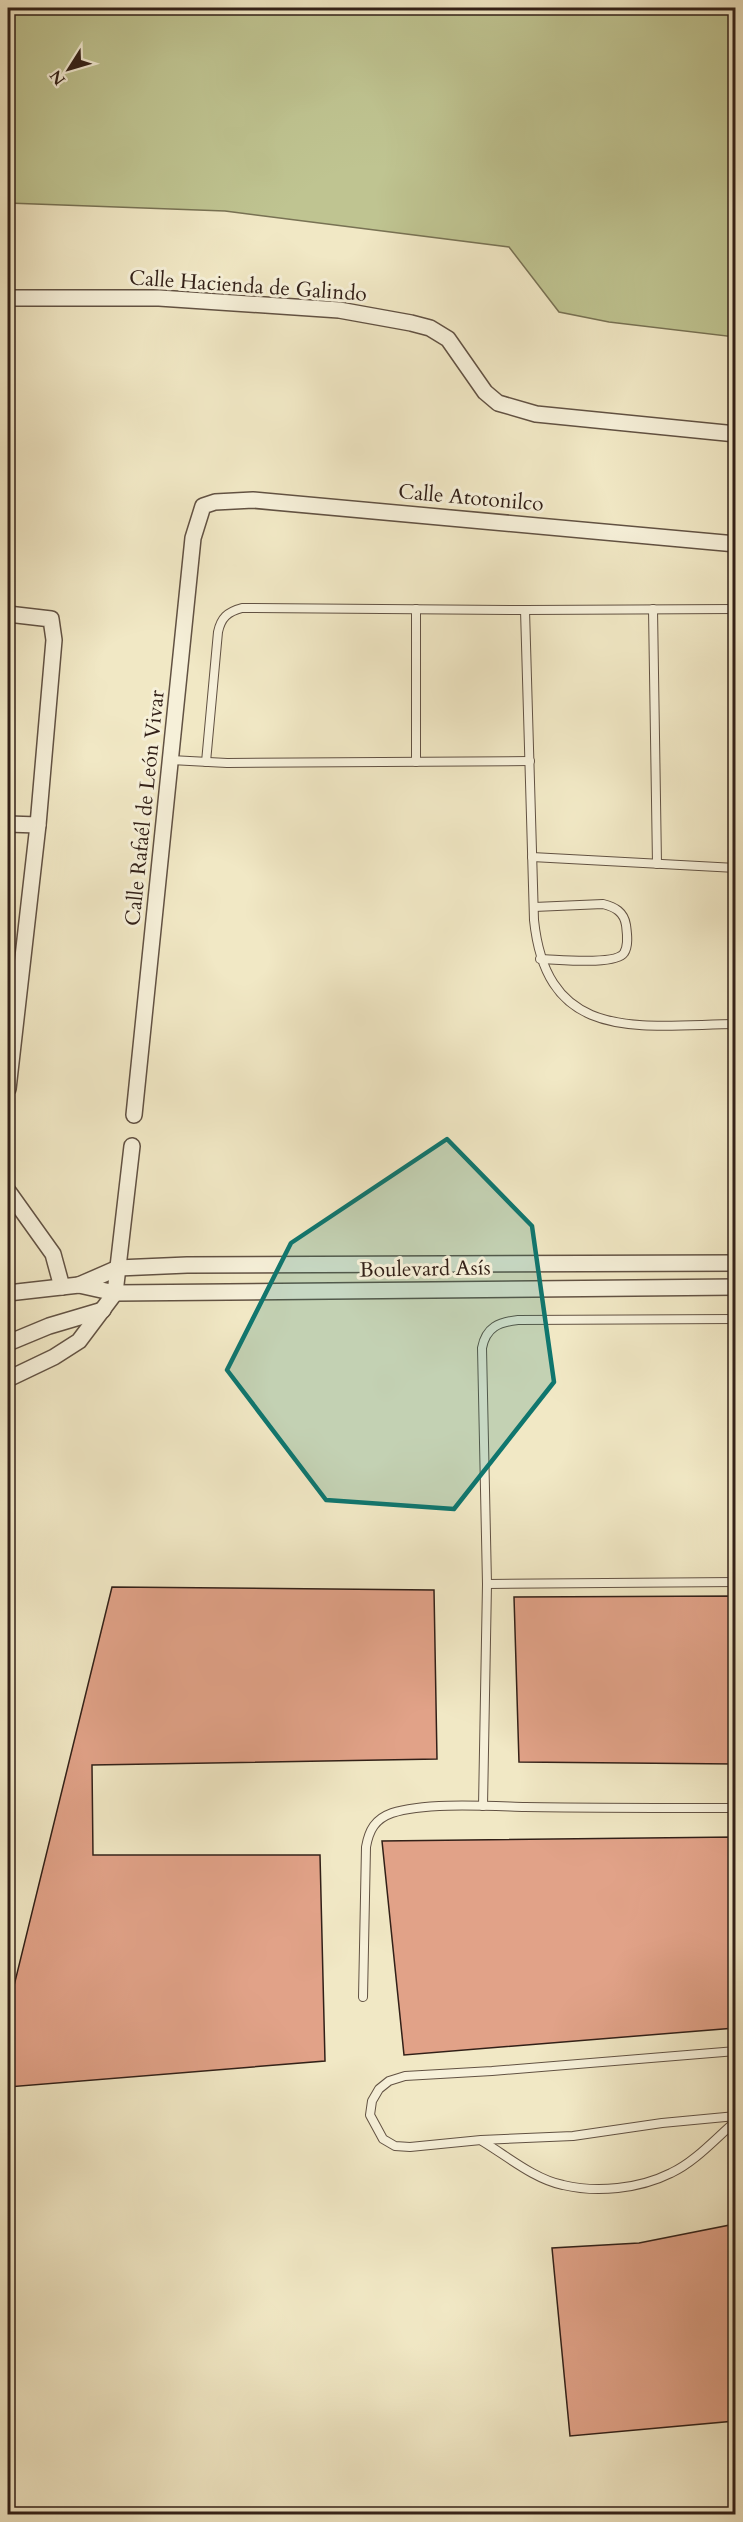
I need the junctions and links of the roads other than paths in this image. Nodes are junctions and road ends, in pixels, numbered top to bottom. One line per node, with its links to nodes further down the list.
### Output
1 (8, 298): 2 (street, Calle Hacienda de Galindo)
2 (735, 434)
3 (203, 506): 4 (street, Calle Atotonilco); 10 (street, Calle Rafaél de León Vivar)
4 (735, 544)
5 (416, 609): 8 (lane); 12 (lane); 13 (lane)
6 (653, 609): 7 (lane); 8 (lane); 17 (lane)
7 (735, 609)
8 (525, 610): 11 (lane)
9 (8, 614): 15 (street)
10 (171, 760): 12 (lane); 24 (street, Calle Rafaél de León Vivar)
11 (530, 761): 13 (lane); 16 (lane)
12 (206, 762): 13 (lane)
13 (416, 762)
14 (8, 824): 15 (street)
15 (38, 825): 21 (street)
16 (532, 857): 17 (lane); 19 (lane)
17 (657, 864): 18 (lane)
18 (735, 868)
19 (534, 908): 20 (lane); 20 (lane)
20 (540, 958): 22 (lane)
21 (12, 1010): 23 (street)
22 (735, 1024)
23 (8, 1089)
24 (134, 1115)
25 (132, 1146): 30 (street)
26 (8, 1191): 32 (street)
27 (735, 1263): 29 (street, Boulevard Asís)
28 (315, 1264): 29 (street, Boulevard Asís); 30 (street, Boulevard Asís); 35 (street)
29 (472, 1264): 34 (street)
30 (118, 1268): 31 (street); 37 (street)
31 (80, 1285): 32 (street); 37 (street, Boulevard Asís)
32 (62, 1287): 36 (street)
33 (735, 1287): 34 (street, Boulevard Asís)
34 (474, 1289): 35 (street, Boulevard Asís)
35 (317, 1291): 37 (street, Boulevard Asís)
36 (8, 1293)
37 (115, 1293): 38 (street)
38 (104, 1310): 40 (street); 41 (street)
39 (735, 1319): 43 (lane)
40 (8, 1343)
41 (8, 1379)
42 (735, 1582): 43 (lane)
43 (487, 1584): 44 (lane)
44 (483, 1806): 45 (lane); 46 (lane)
45 (735, 1808)
46 (363, 1997)
47 (735, 2051): 50 (lane)
48 (735, 2116): 50 (lane)
49 (735, 2121): 50 (lane)
50 (481, 2140)

